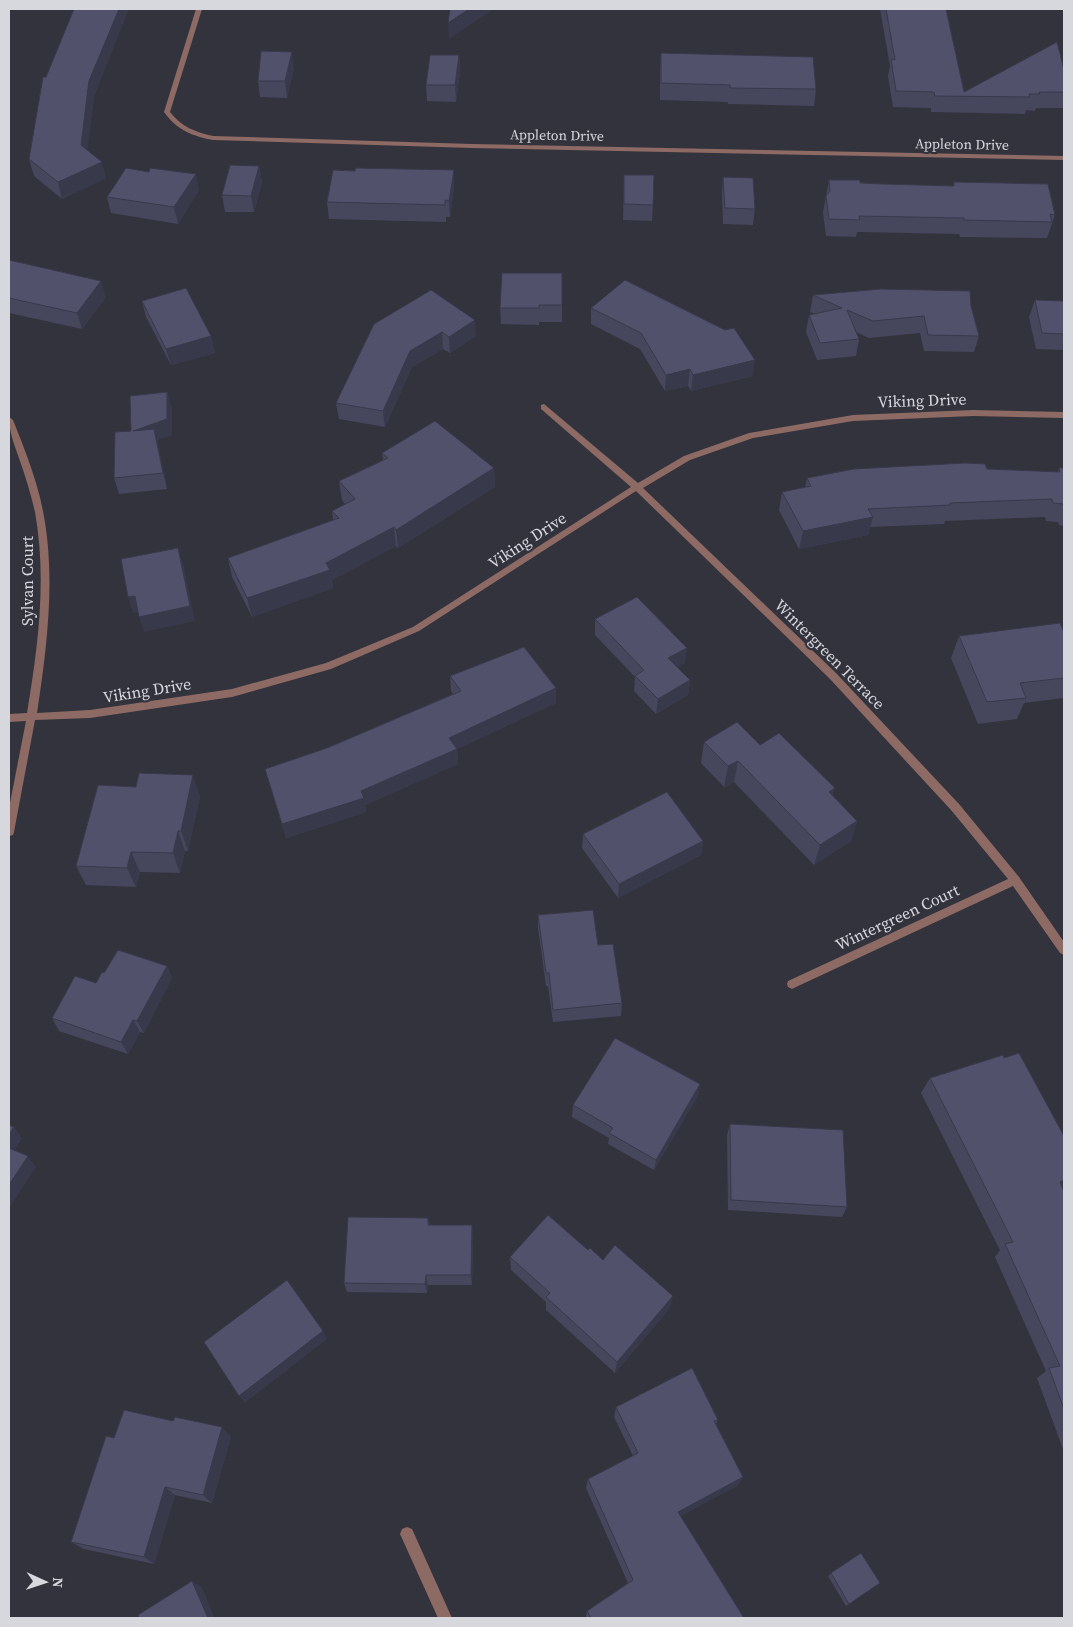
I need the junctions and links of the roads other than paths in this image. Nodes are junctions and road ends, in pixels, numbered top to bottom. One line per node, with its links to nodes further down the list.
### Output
1 (200, 9): 2 (street, Appleton Drive)
2 (1064, 158)
3 (544, 407): 6 (street, Wintergreen Terrace)
4 (1064, 415): 6 (street, Viking Drive)
5 (9, 420): 7 (street, Sylvan Court)
6 (637, 487): 7 (street, Viking Drive); 10 (street, Wintergreen Terrace)
7 (30, 716): 8 (street, Viking Drive); 9 (street, Sylvan Court)
8 (9, 718)
9 (9, 832)
10 (1015, 880): 11 (street, Wintergreen Terrace); 12 (street, Wintergreen Court)
11 (1064, 950)
12 (792, 984)
13 (407, 1534): 14 (street)
14 (445, 1618)

